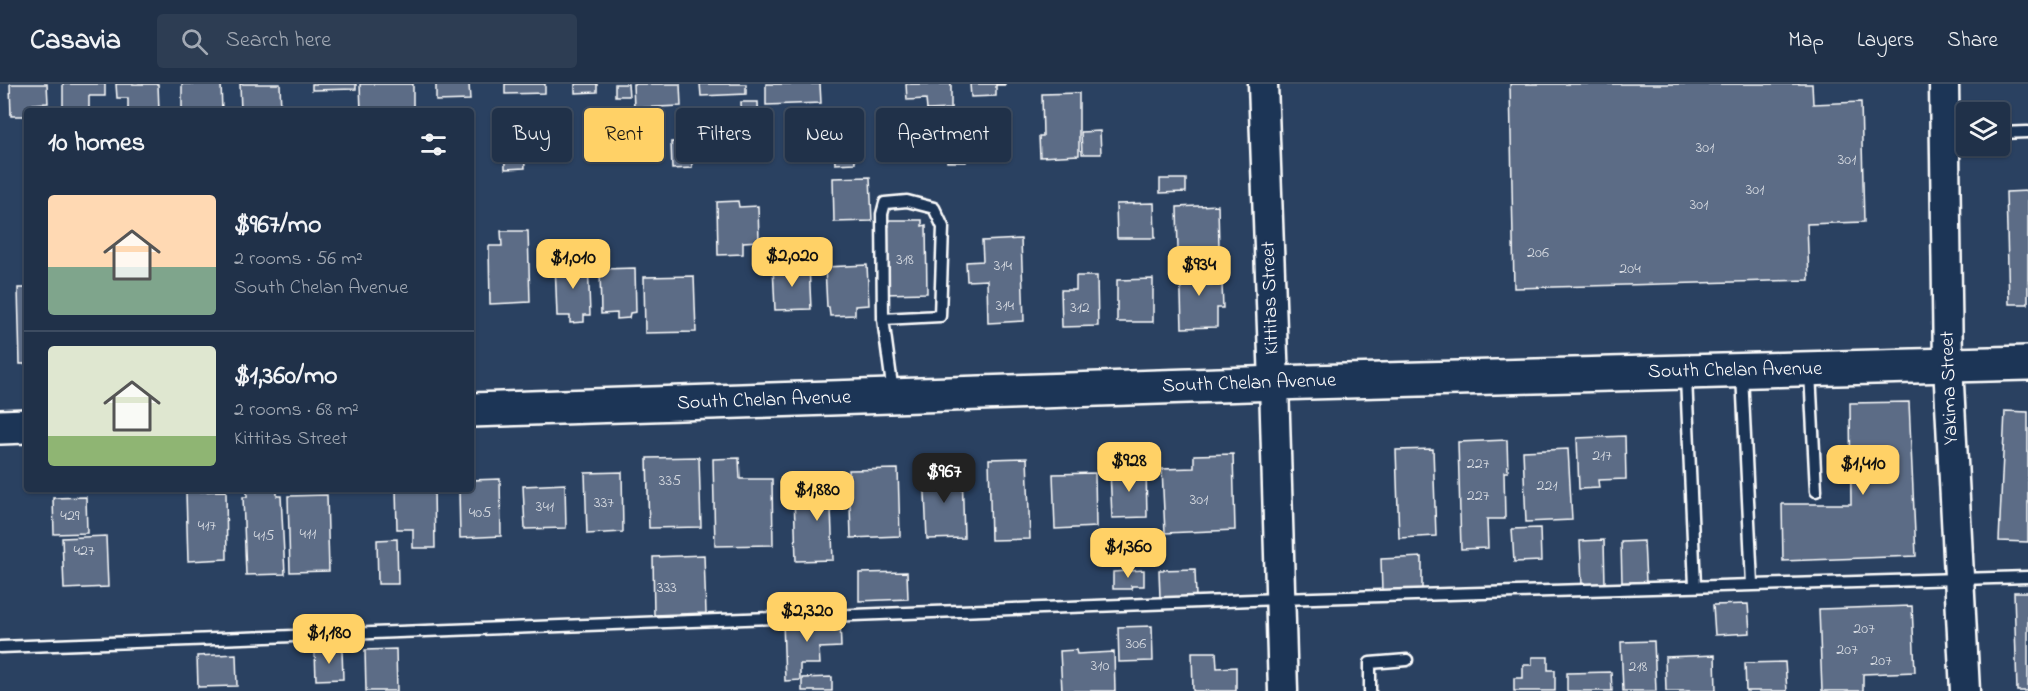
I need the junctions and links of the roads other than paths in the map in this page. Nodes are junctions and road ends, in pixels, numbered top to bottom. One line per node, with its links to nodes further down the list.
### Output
1 (1263, 84): 12 (street, Kittitas Street)
2 (1944, 84): 4 (street, Yakima Street)
3 (2028, 132): 5 (lane)
4 (1956, 133): 8 (street, Yakima Street)
5 (2010, 133)
6 (883, 319): 6 (lane); 13 (lane)
7 (2028, 363): 8 (main road, South Chelan Avenue)
8 (1948, 365): 9 (main road, South Chelan Avenue); 19 (street, Yakima Street)
9 (1810, 369): 10 (main road, South Chelan Avenue); 17 (lane)
10 (1742, 371): 11 (main road, South Chelan Avenue); 20 (lane)
11 (1686, 372): 12 (main road, South Chelan Avenue); 21 (lane)
12 (1274, 383): 13 (main road, South Chelan Avenue); 22 (street, Kittitas Street)
13 (894, 396): 14 (main road, South Chelan Avenue)
14 (474, 411)
15 (24, 426): 16 (main road)
16 (0, 427)
17 (1816, 491)
18 (2028, 577): 19 (lane)
19 (1959, 578): 20 (lane); 27 (street, Yakima Street)
20 (1752, 584): 21 (lane)
21 (1695, 586): 22 (lane)
22 (1280, 599): 23 (lane); 25 (street, Kittitas Street)
23 (0, 647)
24 (1407, 660): 26 (lane)
25 (1283, 691)
26 (1370, 691)
27 (1965, 691)

